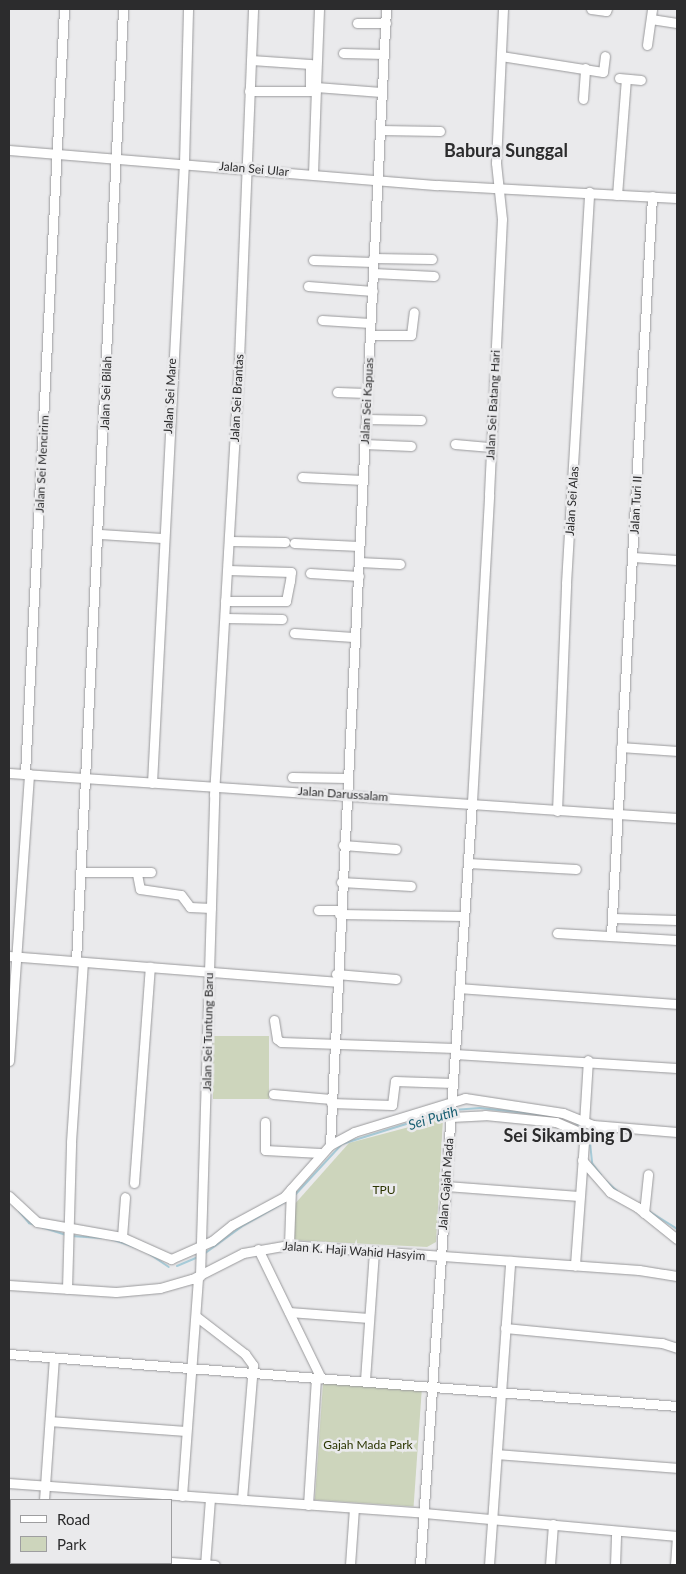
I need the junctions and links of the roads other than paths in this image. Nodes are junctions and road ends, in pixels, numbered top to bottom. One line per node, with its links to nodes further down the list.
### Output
1 (64, 9): 30 (street, Jalan Sei Mencirim)
2 (123, 9): 31 (street, Jalan Sei Bilah)
3 (188, 9): 32 (street, Jalan Sei Mare)
4 (253, 9): 20 (street, Jalan Sei Brantas)
5 (319, 9): 23 (street)
6 (386, 9): 13 (street, Jalan Sei Kapuas)
7 (503, 9): 18 (street, Jalan Sei Batang Hari)
8 (591, 9): 10 (street)
9 (652, 9): 11 (street)
10 (606, 10)
11 (651, 19): 14 (street); 15 (street)
12 (357, 23): 13 (street)
13 (386, 23): 17 (street, Jalan Sei Kapuas)
14 (677, 23)
15 (648, 45)
16 (343, 53): 17 (street)
17 (384, 54): 25 (street, Jalan Sei Kapuas)
18 (501, 56): 21 (street); 36 (street, Jalan Sei Batang Hari)
19 (605, 56): 21 (street)
20 (251, 60): 24 (street, Jalan Sei Brantas); 24 (street)
21 (585, 68): 26 (street)
22 (642, 80): 38 (street)
23 (316, 87): 25 (street); 34 (street)
24 (249, 90): 33 (street, Jalan Sei Brantas)
25 (381, 92): 27 (street, Jalan Sei Kapuas)
26 (583, 99)
27 (380, 130): 28 (street); 35 (street, Jalan Sei Kapuas)
28 (440, 131)
29 (9, 150): 30 (street, Jalan Sei Ular)
30 (55, 154): 31 (street, Jalan Sei Ular); 81 (street, Jalan Sei Mencirim)
31 (117, 159): 32 (street, Jalan Sei Ular); 62 (street, Jalan Sei Bilah)
32 (184, 163): 33 (street, Jalan Sei Ular); 63 (street, Jalan Sei Mare)
33 (248, 168): 34 (street, Jalan Sei Ular); 64 (street, Jalan Sei Brantas)
34 (313, 174): 35 (street, Jalan Sei Ular)
35 (377, 179): 36 (street, Jalan Sei Ular); 43 (street, Jalan Sei Kapuas)
36 (500, 190): 37 (street, Jalan Sei Ular); 59 (street, Jalan Sei Batang Hari)
37 (589, 192): 38 (street, Jalan Sei Ular); 89 (street, Jalan Sei Alas)
38 (617, 195): 39 (street, Jalan Sei Ular)
39 (652, 196): 40 (street, Jalan Sei Ular); 66 (street, Jalan Turi II)
40 (677, 198)
41 (432, 259): 43 (street)
42 (313, 260): 43 (street)
43 (373, 260): 44 (street, Jalan Sei Kapuas)
44 (373, 273): 45 (street); 47 (street, Jalan Sei Kapuas)
45 (434, 276)
46 (308, 286): 47 (street)
47 (373, 290): 50 (street, Jalan Sei Kapuas)
48 (414, 312): 51 (street)
49 (322, 320): 50 (street)
50 (370, 323): 51 (street, Jalan Sei Kapuas)
51 (370, 335): 53 (street, Jalan Sei Kapuas)
52 (337, 392): 53 (street)
53 (367, 393): 54 (street, Jalan Sei Kapuas)
54 (366, 419): 55 (street); 56 (street, Jalan Sei Kapuas)
55 (422, 420)
56 (364, 444): 58 (street); 61 (street, Jalan Sei Kapuas)
57 (455, 444): 59 (street)
58 (411, 446)
59 (491, 447): 88 (street, Jalan Sei Batang Hari)
60 (302, 477): 61 (street)
61 (363, 480): 65 (street, Jalan Sei Kapuas)
62 (100, 534): 63 (street); 83 (street, Jalan Sei Bilah)
63 (162, 538): 85 (street, Jalan Sei Mare)
64 (230, 541): 65 (street); 70 (street, Jalan Sei Brantas)
65 (359, 546): 68 (street, Jalan Sei Kapuas)
66 (633, 557): 67 (street); 78 (street, Jalan Turi II)
67 (677, 560)
68 (359, 562): 69 (street); 72 (street, Jalan Sei Kapuas)
69 (400, 564)
70 (228, 570): 73 (street, Jalan Sei Brantas); 73 (street)
71 (310, 573): 72 (street)
72 (359, 576): 77 (street, Jalan Sei Kapuas)
73 (225, 601): 74 (street, Jalan Sei Brantas)
74 (225, 618): 75 (street); 86 (street, Jalan Sei Brantas)
75 (282, 620)
76 (294, 633): 77 (street)
77 (353, 637): 84 (street, Jalan Sei Kapuas)
78 (621, 747): 79 (street); 90 (street, Jalan Turi II)
79 (677, 751)
80 (9, 773): 81 (street, Jalan Darussalam)
81 (27, 774): 83 (street, Jalan Darussalam); 110 (street, Jalan Sei Mencirim)
82 (292, 777): 84 (street)
83 (87, 778): 85 (street, Jalan Darussalam); 96 (street, Jalan Sei Bilah)
84 (347, 778): 87 (street, Jalan Sei Kapuas)
85 (152, 783): 86 (street, Jalan Darussalam)
86 (215, 787): 87 (street, Jalan Darussalam); 101 (street, Jalan Sei Tuntung Baru)
87 (346, 794): 88 (street, Jalan Darussalam); 92 (street, Jalan Sei Kapuas)
88 (472, 802): 89 (street, Jalan Darussalam); 94 (street, Jalan Gajah Mada)
89 (557, 811): 90 (street, Jalan Darussalam)
90 (617, 815): 91 (street, Jalan Darussalam); 105 (street, Jalan Turi II)
91 (677, 818)
92 (343, 845): 93 (street); 99 (street, Jalan Sei Kapuas)
93 (396, 848)
94 (468, 863): 95 (street); 104 (street, Jalan Gajah Mada)
95 (576, 869)
96 (82, 872): 98 (street); 111 (street, Jalan Sei Bilah)
97 (150, 872): 98 (street)
98 (137, 874): 101 (street)
99 (341, 882): 100 (street); 103 (street, Jalan Sei Kapuas)
100 (411, 886)
101 (211, 908): 113 (street, Jalan Sei Tuntung Baru)
102 (318, 910): 103 (street)
103 (340, 912): 104 (street); 114 (street, Jalan Sei Kapuas)
104 (464, 916): 116 (street, Jalan Gajah Mada)
105 (613, 918): 106 (street); 108 (street, Jalan Turi II)
106 (677, 920)
107 (558, 933): 108 (street)
108 (612, 935): 109 (street)
109 (677, 940)
110 (12, 956): 111 (street); 122 (street, Jalan Sei Mencirim)
111 (80, 961): 112 (street); 143 (street, Jalan Sei Bilah)
112 (150, 967): 113 (street); 136 (street)
113 (209, 972): 114 (street); 149 (street, Jalan Sei Tuntung Baru)
114 (336, 978): 115 (street); 119 (street, Jalan Sei Kapuas)
115 (396, 978)
116 (459, 988): 117 (street); 120 (street, Jalan Gajah Mada)
117 (677, 1004)
118 (274, 1020): 119 (street)
119 (335, 1042): 120 (street); 126 (street, Jalan Sei Kapuas)
120 (455, 1051): 121 (street); 124 (street, Jalan Gajah Mada)
121 (588, 1060): 123 (street); 130 (street)
122 (9, 1061)
123 (677, 1068)
124 (453, 1083): 126 (street); 127 (street, Jalan Gajah Mada)
125 (273, 1094): 126 (street)
126 (331, 1101): 132 (street, Jalan Sei Kapuas)
127 (452, 1101): 128 (street, Jalan Gajah Mada); 130 (street); 132 (street)
128 (451, 1115): 130 (street); 137 (street, Jalan Gajah Mada)
129 (265, 1122): 133 (street)
130 (582, 1126): 131 (street); 134 (street)
131 (677, 1132)
132 (330, 1145): 133 (street)
133 (320, 1153): 138 (street)
134 (582, 1160): 140 (street); 142 (street)
135 (648, 1174): 142 (street)
136 (134, 1184)
137 (446, 1186): 140 (street); 150 (street, Jalan Gajah Mada)
138 (291, 1191): 146 (street); 149 (street)
139 (9, 1196): 143 (street)
140 (580, 1196): 152 (street)
141 (125, 1197): 144 (street)
142 (645, 1210): 145 (street)
143 (68, 1233): 144 (street); 156 (street, Jalan Sei Bilah)
144 (122, 1237): 149 (street)
145 (677, 1239)
146 (288, 1245): 147 (street, Jalan K. Haji Wahid Hasyim); 148 (street, Jalan K. Haji Wahid Hasyim)
147 (258, 1249): 153 (street, Jalan K. Haji Wahid Hasyim); 157 (street)
148 (374, 1251): 150 (street, Jalan K. Haji Wahid Hasyim); 159 (street)
149 (200, 1254): 153 (street, Jalan Sei Tuntung Baru)
150 (441, 1257): 151 (street, Jalan K. Haji Wahid Hasyim); 168 (street, Jalan Gajah Mada)
151 (510, 1261): 152 (street, Jalan K. Haji Wahid Hasyim); 160 (street)
152 (576, 1266): 154 (street, Jalan K. Haji Wahid Hasyim)
153 (199, 1276): 156 (street, Jalan K. Haji Wahid Hasyim); 158 (street, Jalan Sei Tuntung Baru)
154 (677, 1276)
155 (9, 1284): 156 (street, Jalan K. Haji Wahid Hasyim)
156 (67, 1289)
157 (288, 1312): 159 (street); 166 (street)
158 (197, 1317): 164 (street, Jalan Sei Tuntung Baru); 165 (street)
159 (370, 1318): 167 (street)
160 (505, 1328): 161 (street); 169 (street)
161 (677, 1348)
162 (9, 1354): 163 (street)
163 (54, 1358): 164 (street); 171 (street)
164 (192, 1369): 165 (street); 172 (street, Jalan Sei Tuntung Baru)
165 (253, 1373): 166 (street); 180 (street)
166 (318, 1378): 167 (street); 181 (street)
167 (365, 1380): 168 (street)
168 (432, 1385): 169 (street); 183 (street, Jalan Gajah Mada)
169 (501, 1390): 170 (street); 173 (street)
170 (677, 1406)
171 (50, 1421): 172 (street); 176 (street)
172 (185, 1431): 177 (street, Jalan Sei Tuntung Baru)
173 (497, 1454): 174 (street); 184 (street)
174 (677, 1468)
175 (9, 1483): 176 (street)
176 (45, 1486): 177 (street); 179 (street)
177 (182, 1496): 178 (street)
178 (210, 1498): 180 (street); 189 (street)
179 (44, 1499)
180 (242, 1500): 181 (street)
181 (308, 1505): 182 (street)
182 (354, 1508): 183 (street); 191 (street)
183 (424, 1513): 184 (street); 192 (street, Jalan Gajah Mada)
184 (492, 1519): 185 (street); 193 (street)
185 (552, 1524): 186 (street); 194 (street)
186 (616, 1531): 187 (street); 195 (street)
187 (677, 1536): 196 (street)
188 (172, 1562): 189 (street)
189 (205, 1565): 190 (street)
190 (215, 1565)
191 (350, 1565)
192 (420, 1565)
193 (489, 1565)
194 (550, 1565)
195 (615, 1565)
196 (675, 1565)

